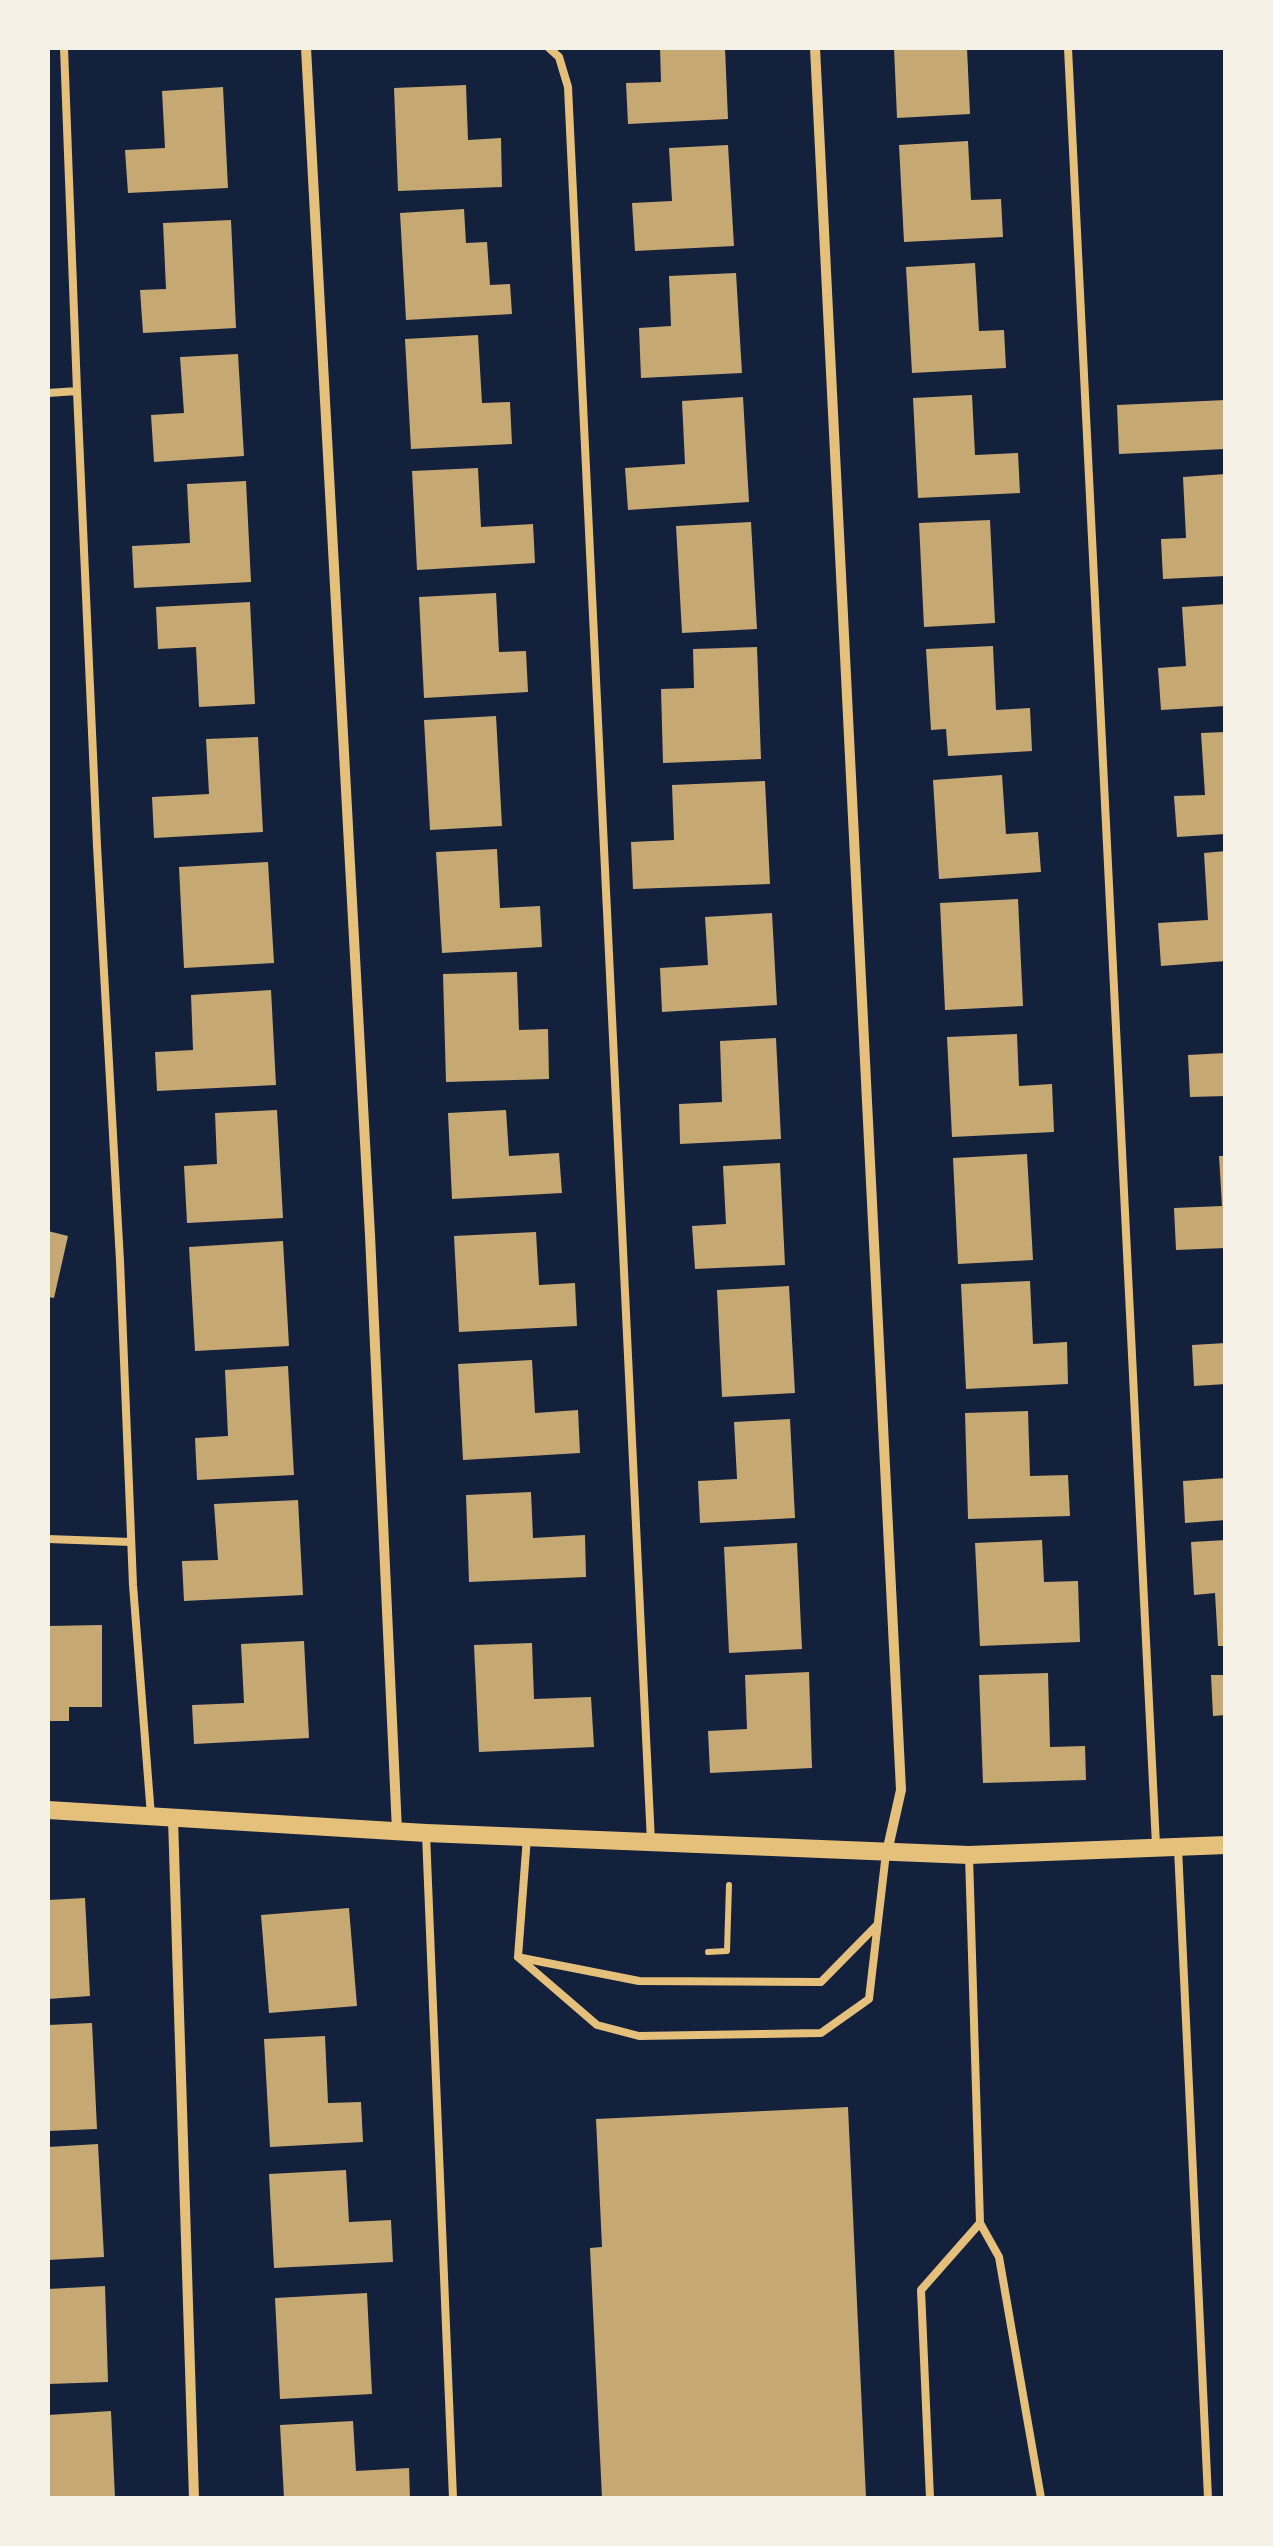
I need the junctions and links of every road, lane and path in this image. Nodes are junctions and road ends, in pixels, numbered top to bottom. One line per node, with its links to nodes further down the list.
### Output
1 (64, 48): 6 (lane)
2 (306, 48): 13 (street)
3 (549, 48): 16 (lane)
4 (815, 48): 20 (street)
5 (1068, 48): 19 (lane)
6 (77, 391): 7 (lane); 9 (lane)
7 (48, 392)
8 (48, 1539): 9 (lane)
9 (131, 1542): 11 (lane)
10 (48, 1810): 11 (street)
11 (150, 1816): 12 (street)
12 (173, 1818): 13 (street); 27 (street)
13 (397, 1830): 14 (street)
14 (426, 1832): 15 (street); 28 (lane)
15 (528, 1837): 16 (street); 25 (lane)
16 (651, 1842): 20 (street)
17 (1226, 1845): 18 (street)
18 (1178, 1848): 19 (street); 31 (lane)
19 (1156, 1849): 21 (street)
20 (886, 1852): 21 (street); 23 (lane)
21 (968, 1855): 26 (lane)
22 (728, 1885): 24 (path)
23 (879, 1923): 25 (lane); 25 (lane)
24 (708, 1952)
25 (518, 1957)
26 (980, 2223): 29 (lane); 30 (lane)
27 (194, 2498)
28 (453, 2498)
29 (930, 2498)
30 (1041, 2498)
31 (1208, 2498)

